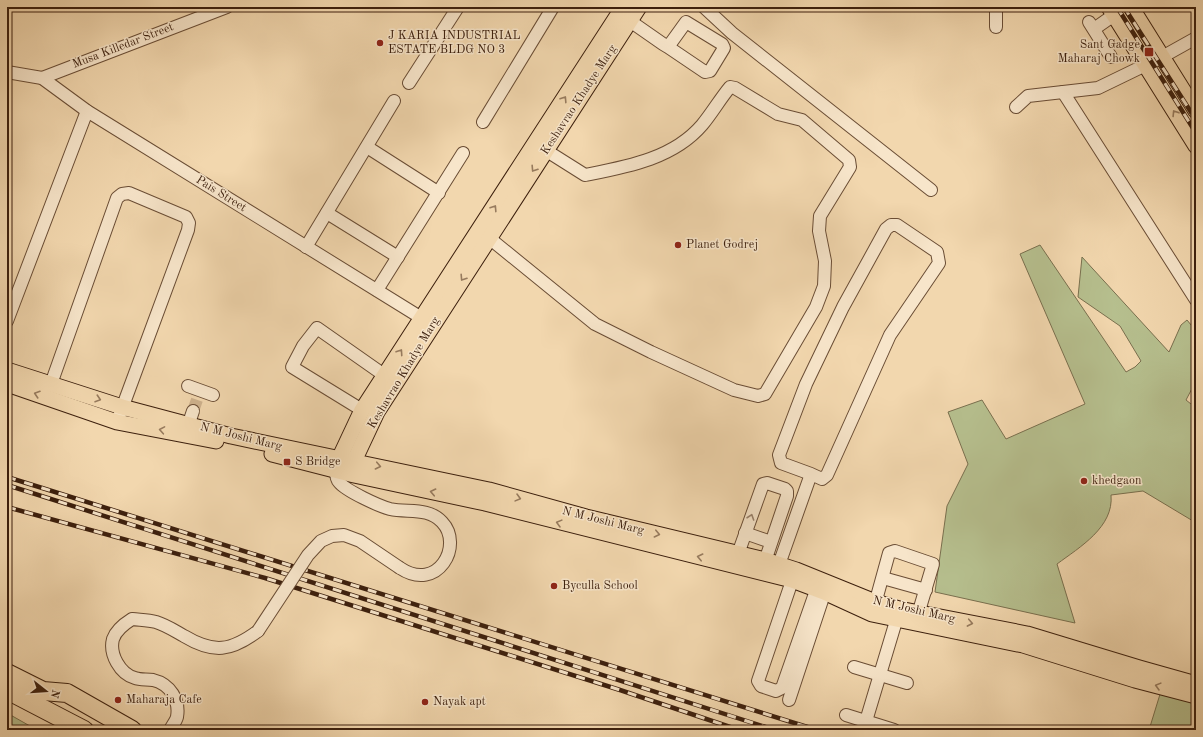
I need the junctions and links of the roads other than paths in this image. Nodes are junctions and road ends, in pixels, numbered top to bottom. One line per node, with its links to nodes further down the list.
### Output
1 (227, 7): 18 (street, Musa Killedar Street)
2 (458, 7): 19 (street)
3 (553, 7): 25 (street)
4 (623, 7): 28 (main road, Keshavrao Khadye Marg, one-way to 4)
5 (638, 7): 10 (main road, Keshavrao Khadye Marg)
6 (704, 7): 30 (street)
7 (996, 7): 11 (street)
8 (1131, 7): 15 (main road)
9 (1112, 11): 14 (street); 16 (main road)
10 (630, 21): 13 (street); 28 (main road, Keshavrao Khadye Marg)
11 (996, 27)
12 (1196, 38): 15 (street)
13 (668, 47): 13 (street)
14 (1112, 57)
15 (1162, 57): 16 (street); 24 (main road)
16 (1146, 65): 20 (street); 26 (main road, one-way to 16)
17 (7, 72): 18 (street, Pais Street)
18 (42, 78): 23 (street, Pais Street)
19 (409, 83)
20 (1063, 92): 22 (street); 37 (street)
21 (394, 102): 27 (street)
22 (1016, 107)
23 (87, 111): 34 (street, Pais Street); 38 (street)
24 (1196, 111)
25 (483, 122)
26 (1196, 146)
27 (367, 147): 31 (street); 32 (street)
28 (540, 147): 33 (main road, Keshavrao Khadye Marg); 33 (street)
29 (463, 153): 31 (street)
30 (931, 190)
31 (438, 193): 35 (street)
32 (327, 213): 34 (street); 35 (street)
33 (484, 234): 39 (main road, Keshavrao Khadye Marg)
34 (306, 247): 36 (street, Pais Street)
35 (398, 257): 36 (street)
36 (377, 290): 39 (street, Pais Street)
37 (1196, 300)
38 (7, 321)
39 (428, 322): 41 (main road, Keshavrao Khadye Marg, one-way to 39); 52 (main road, Keshavrao Khadye Marg)
40 (7, 370): 43 (main road, N M Joshi Marg)
41 (384, 375): 48 (main road, Keshavrao Khadye Marg); 48 (street)
42 (7, 384): 46 (main road, N M Joshi Marg, one-way to 42)
43 (51, 384): 46 (main road, N M Joshi Marg); 47 (street)
44 (188, 386): 45 (street)
45 (213, 395)
46 (72, 398): 47 (main road, N M Joshi Marg, one-way to 47); 49 (main road, N M Joshi Marg)
47 (122, 407): 49 (street); 50 (main road, N M Joshi Marg)
48 (362, 410): 51 (main road, Keshavrao Khadye Marg)
49 (117, 422): 50 (main road, N M Joshi Marg, one-way to 49)
50 (189, 423): 51 (main road, N M Joshi Marg)
51 (338, 465): 52 (main road, N M Joshi Marg); 54 (street)
52 (354, 468): 54 (street); 57 (main road, N M Joshi Marg)
53 (811, 474): 53 (street); 58 (street)
54 (362, 496): 81 (street, bridge)
55 (745, 533): 56 (street); 56 (street, one-way to 56); 57 (street)
56 (771, 542): 58 (street)
57 (732, 556): 58 (main road, N M Joshi Marg)
58 (770, 568): 59 (main road, N M Joshi Marg)
59 (794, 575): 61 (main road, N M Joshi Marg); 61 (street)
60 (883, 578): 62 (street); 62 (street); 63 (street)
61 (822, 586): 63 (main road, N M Joshi Marg); 75 (street)
62 (926, 590): 65 (street)
63 (874, 608): 64 (main road, N M Joshi Marg)
64 (898, 615): 65 (main road, N M Joshi Marg); 69 (street)
65 (917, 618): 68 (main road, N M Joshi Marg)
66 (854, 667): 69 (street)
67 (7, 672): 73 (highway)
68 (1137, 674): 71 (main road, N M Joshi Marg); 74 (main road, N M Joshi Marg, one-way to 68)
69 (880, 675): 70 (street); 77 (street)
70 (907, 683)
71 (1196, 684)
72 (7, 690): 78 (highway)
73 (43, 690): 78 (highway); 80 (highway)
74 (1196, 696)
75 (789, 700)
76 (846, 715): 77 (street)
77 (866, 721): 82 (street)
78 (75, 723): 79 (highway)
79 (113, 730)
80 (132, 730)
81 (170, 730)
82 (894, 730)

